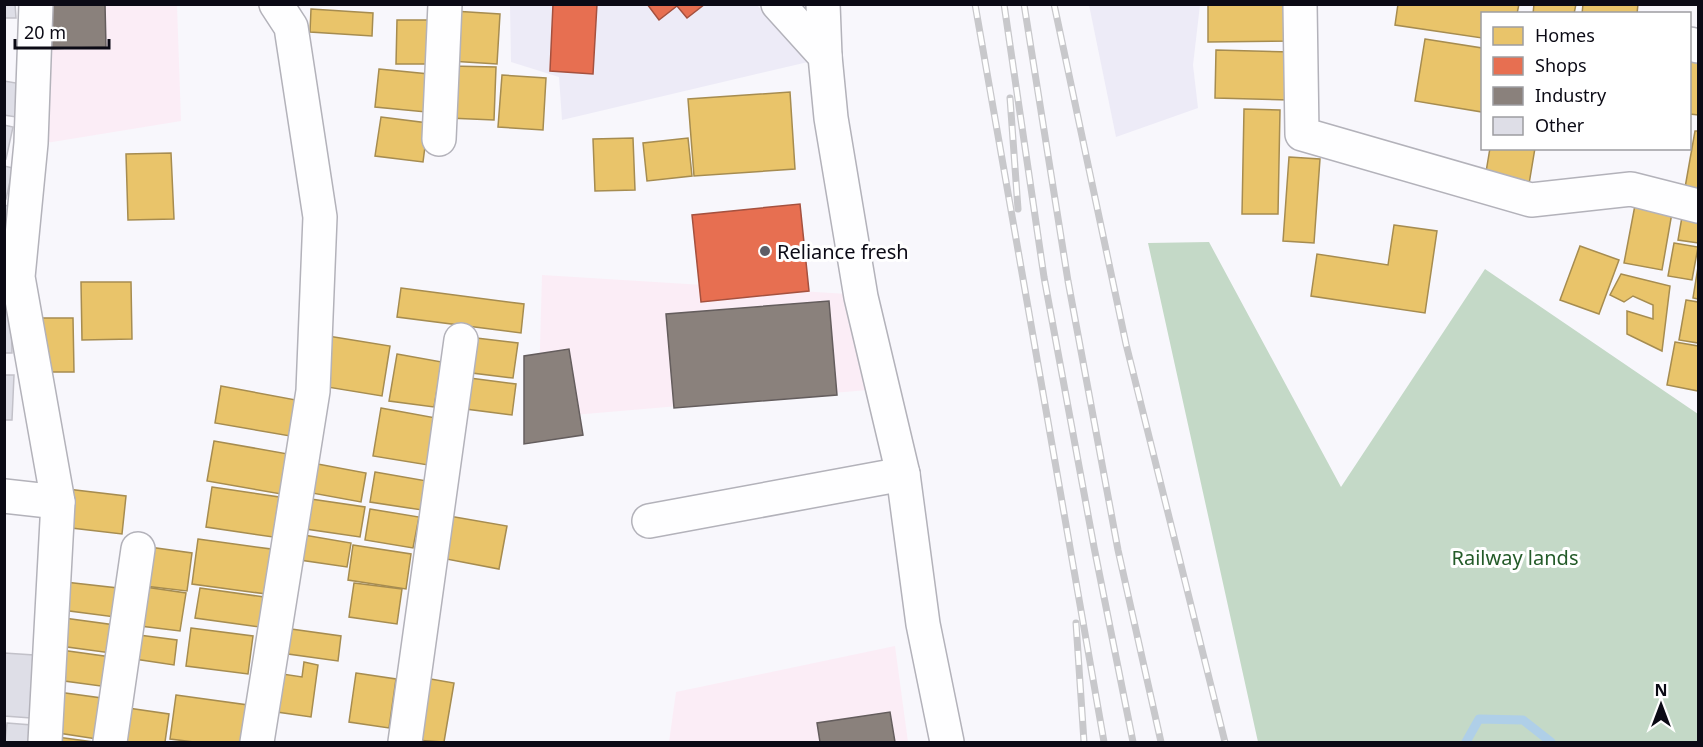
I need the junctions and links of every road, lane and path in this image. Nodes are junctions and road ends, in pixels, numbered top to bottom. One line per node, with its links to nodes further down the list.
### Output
1 (36, 4): 13 (street)
2 (276, 4): 18 (street)
3 (446, 4): 8 (street)
4 (778, 4): 7 (street)
5 (823, 4): 7 (street)
6 (1300, 4): 9 (street)
7 (825, 56): 11 (street)
8 (439, 139)
9 (1698, 206)
10 (461, 340): 19 (street)
11 (903, 474): 14 (street); 20 (street)
12 (4, 496): 13 (street)
13 (58, 502): 16 (street)
14 (649, 521)
15 (138, 549): 17 (street)
16 (45, 742)
17 (110, 742)
18 (257, 742)
19 (405, 742)
20 (947, 742)

